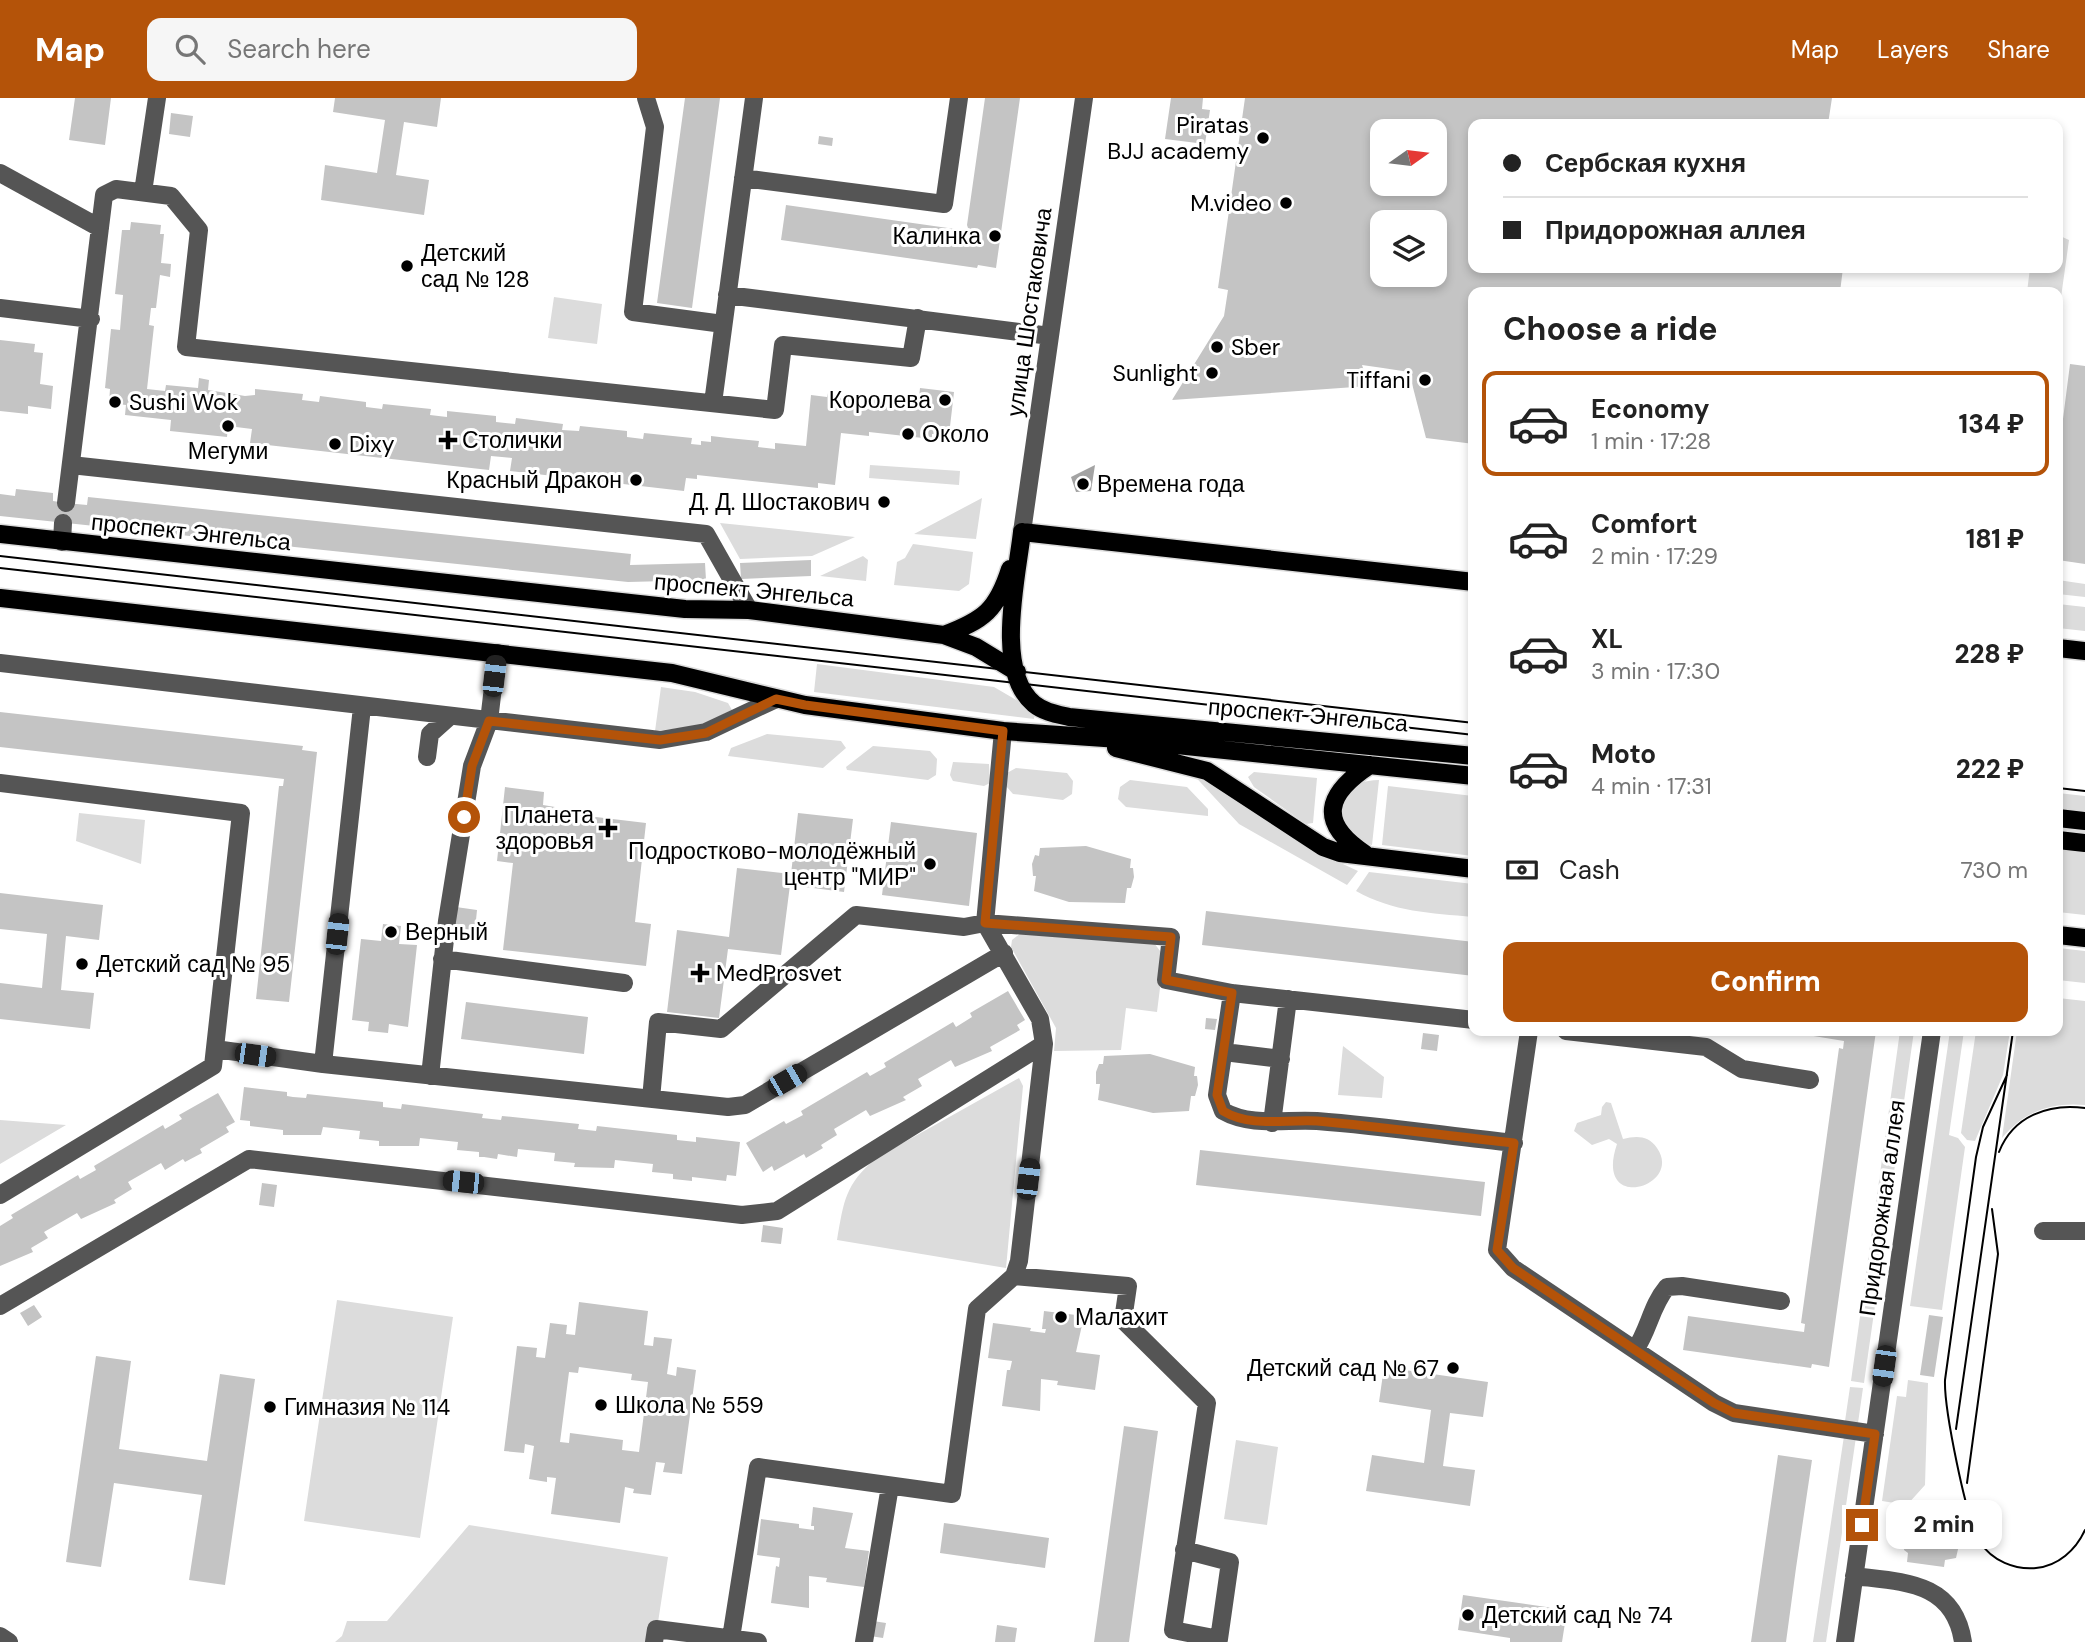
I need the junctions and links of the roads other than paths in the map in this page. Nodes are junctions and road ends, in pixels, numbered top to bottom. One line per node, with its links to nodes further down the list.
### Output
1 (157, 98): 8 (street)
2 (646, 98): 14 (street)
3 (754, 98): 7 (street)
4 (959, 98): 7 (street)
5 (1084, 98): 15 (street, улица Шостаковича)
6 (0, 173): 9 (street)
7 (743, 178): 10 (street)
8 (143, 192): 9 (street); 16 (street)
9 (100, 228): 13 (street)
10 (727, 295): 12 (street); 14 (street)
11 (0, 308): 13 (street)
12 (918, 318): 15 (street); 16 (street)
13 (91, 319): 17 (street)
14 (723, 324): 16 (street)
15 (1050, 336): 20 (street, улица Шостаковича)
16 (713, 403)
17 (71, 465): 18 (street); 25 (street)
18 (66, 503)
19 (63, 523): 22 (street)
20 (1022, 532): 23 (main road); 26 (main road, улица Шостаковича); 31 (main road, улица Шостаковича)
21 (0, 534): 22 (main road, проспект Энгельса)
22 (62, 542): 25 (main road, проспект Энгельса)
23 (1468, 581)
24 (0, 598): 29 (main road, проспект Энгельса)
25 (749, 610): 26 (main road, проспект Энгельса)
26 (944, 635): 31 (main road, проспект Энгельса)
27 (2063, 649): 28 (main road)
28 (2085, 651)
29 (497, 653): 32 (main road, проспект Энгельса); 35 (street)
30 (0, 663): 33 (street)
31 (1017, 671): 38 (main road, проспект Энгельса)
32 (776, 699): 35 (street); 36 (main road, проспект Энгельса)
33 (362, 707): 34 (street); 66 (street)
34 (449, 717): 35 (street); 39 (street)
35 (489, 721): 53 (street)
36 (1003, 731): 37 (main road, проспект Энгельса); 49 (street)
37 (1070, 738): 40 (main road, проспект Энгельса); 47 (main road, проспект Энгельса)
38 (1468, 755)
39 (427, 757)
40 (1370, 765): 41 (main road, проспект Энгельса); 47 (main road, проспект Энгельса)
41 (1468, 775)
42 (0, 783): 63 (street)
43 (2063, 819): 44 (main road)
44 (2085, 821)
45 (2063, 840): 46 (main road)
46 (2085, 843)
47 (1371, 858): 48 (main road, проспект Энгельса)
48 (1468, 868)
49 (985, 923): 52 (street); 55 (street); 69 (street)
50 (2063, 936): 51 (main road)
51 (2085, 938)
52 (1004, 953): 62 (street); 69 (street)
53 (442, 959): 54 (street); 67 (street)
54 (624, 983)
55 (1232, 993): 56 (street); 64 (street)
56 (1288, 999): 57 (street); 65 (street)
57 (1468, 1019)
58 (1529, 1036): 71 (street)
59 (1654, 1036): 61 (street)
60 (1931, 1036): 79 (street, Придорожная аллея)
61 (1707, 1039): 68 (street)
62 (1044, 1044): 75 (street); 77 (street)
63 (215, 1049): 66 (street); 72 (street)
64 (1224, 1052): 65 (street); 70 (street)
65 (1281, 1059): 70 (street)
66 (323, 1064): 67 (street)
67 (430, 1076): 69 (street)
68 (1810, 1080)
69 (651, 1099)
70 (1272, 1123): 71 (street)
71 (1514, 1143): 78 (street)
72 (0, 1195)
73 (2043, 1231): 74 (street)
74 (2085, 1231)
75 (1014, 1276): 80 (street); 81 (street)
76 (1781, 1301): 78 (street)
77 (0, 1306)
78 (1635, 1350): 79 (street)
79 (1875, 1434): 82 (street, Придорожная аллея)
80 (890, 1486): 84 (street); 89 (street)
81 (1184, 1550): 85 (street); 85 (street)
82 (1854, 1577): 90 (street, Придорожная аллея); 91 (street)
83 (0, 1636): 86 (street)
84 (731, 1637): 87 (street); 88 (street)
85 (1218, 1641)
86 (9, 1642)
87 (654, 1642)
88 (758, 1642)
89 (864, 1642)
90 (1845, 1642)
91 (1963, 1642)

